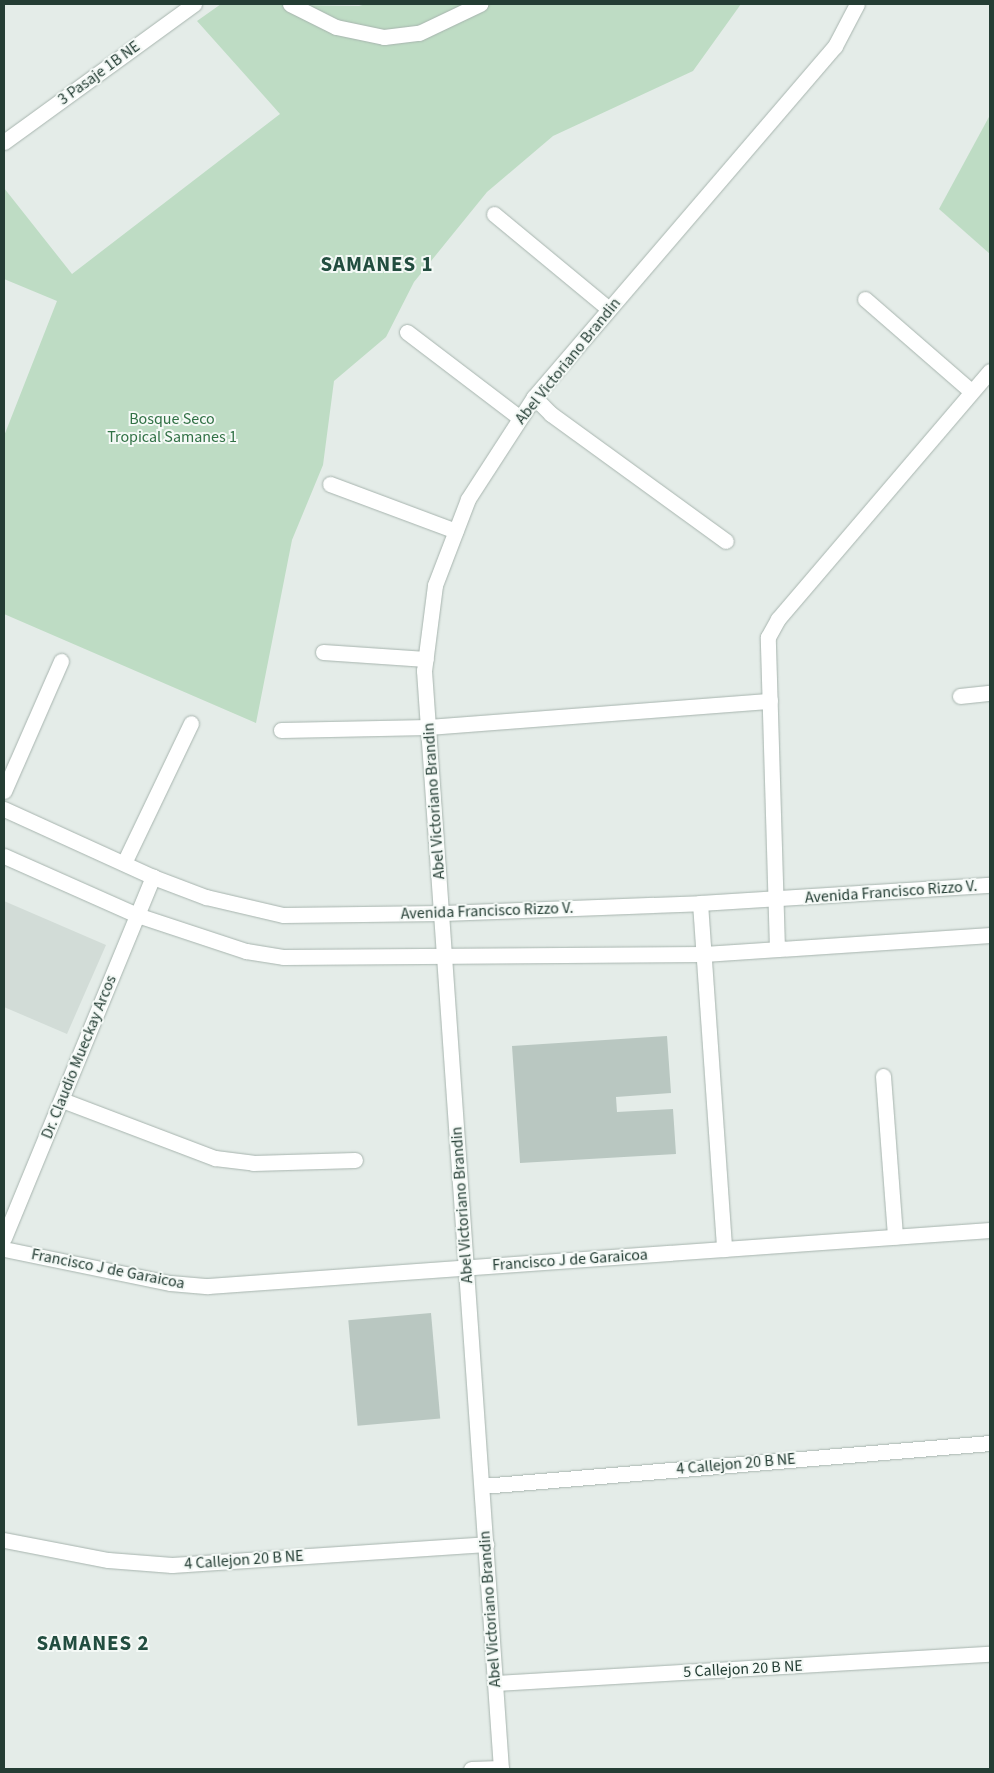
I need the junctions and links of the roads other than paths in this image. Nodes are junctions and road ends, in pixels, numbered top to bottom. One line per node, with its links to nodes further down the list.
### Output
1 (194, 4): 5 (street, 3 Pasaje 1B NE)
2 (290, 4): 3 (street)
3 (480, 4)
4 (857, 4): 8 (street, Abel Victoriano Brandin)
5 (4, 142)
6 (494, 214): 8 (street)
7 (865, 299): 11 (street)
8 (609, 309): 12 (street, Abel Victoriano Brandin)
9 (407, 332): 13 (street)
10 (990, 371): 11 (street)
11 (971, 391): 22 (street)
12 (534, 397): 13 (street, Abel Victoriano Brandin); 16 (street)
13 (520, 418): 15 (street, Abel Victoriano Brandin)
14 (330, 484): 15 (street)
15 (456, 531): 18 (street, Abel Victoriano Brandin)
16 (726, 541)
17 (323, 652): 18 (street)
18 (426, 659): 24 (street, Abel Victoriano Brandin)
19 (61, 661): 26 (street)
20 (990, 693): 21 (street)
21 (960, 696)
22 (770, 701): 24 (street); 32 (street)
23 (191, 723): 29 (street)
24 (429, 727): 25 (street); 34 (street, Abel Victoriano Brandin)
25 (281, 730)
26 (4, 791)
27 (4, 809): 29 (street, Avenida Francisco Rizzo V.)
28 (4, 856): 35 (street)
29 (124, 863): 30 (street, Avenida Francisco Rizzo V.)
30 (153, 877): 34 (street, Avenida Francisco Rizzo V.); 35 (street, Dr. Claudio Mueckay Arcos)
31 (990, 885): 32 (street, Avenida Francisco Rizzo V.)
32 (774, 899): 33 (street, Avenida Francisco Rizzo V.); 37 (street)
33 (700, 903): 34 (street, Avenida Francisco Rizzo V.); 39 (street)
34 (443, 913): 38 (street, Abel Victoriano Brandin)
35 (137, 915): 38 (street); 41 (street, Dr. Claudio Mueckay Arcos)
36 (990, 935): 37 (street)
37 (777, 949): 39 (street)
38 (446, 954): 39 (street); 48 (street, Abel Victoriano Brandin)
39 (704, 954): 47 (street)
40 (883, 1076): 44 (street)
41 (62, 1100): 42 (street); 45 (street, Dr. Claudio Mueckay Arcos)
42 (356, 1160)
43 (990, 1230): 44 (street, Francisco J de Garaicoa)
44 (895, 1237): 47 (street, Francisco J de Garaicoa)
45 (4, 1238)
46 (4, 1249): 48 (street, Francisco J de Garaicoa)
47 (724, 1249): 48 (street, Francisco J de Garaicoa)
48 (467, 1268): 50 (street, Abel Victoriano Brandin)
49 (990, 1443): 50 (street, 4 Callejon 20 B NE)
50 (482, 1486): 52 (street, Abel Victoriano Brandin)
51 (4, 1540): 52 (street, 4 Callejon 20 B NE)
52 (486, 1544): 54 (street, Abel Victoriano Brandin)
53 (990, 1654): 54 (street, 5 Callejon 20 B NE)
54 (496, 1683): 55 (street, Abel Victoriano Brandin)
55 (501, 1768): 56 (street)
56 (471, 1769)

